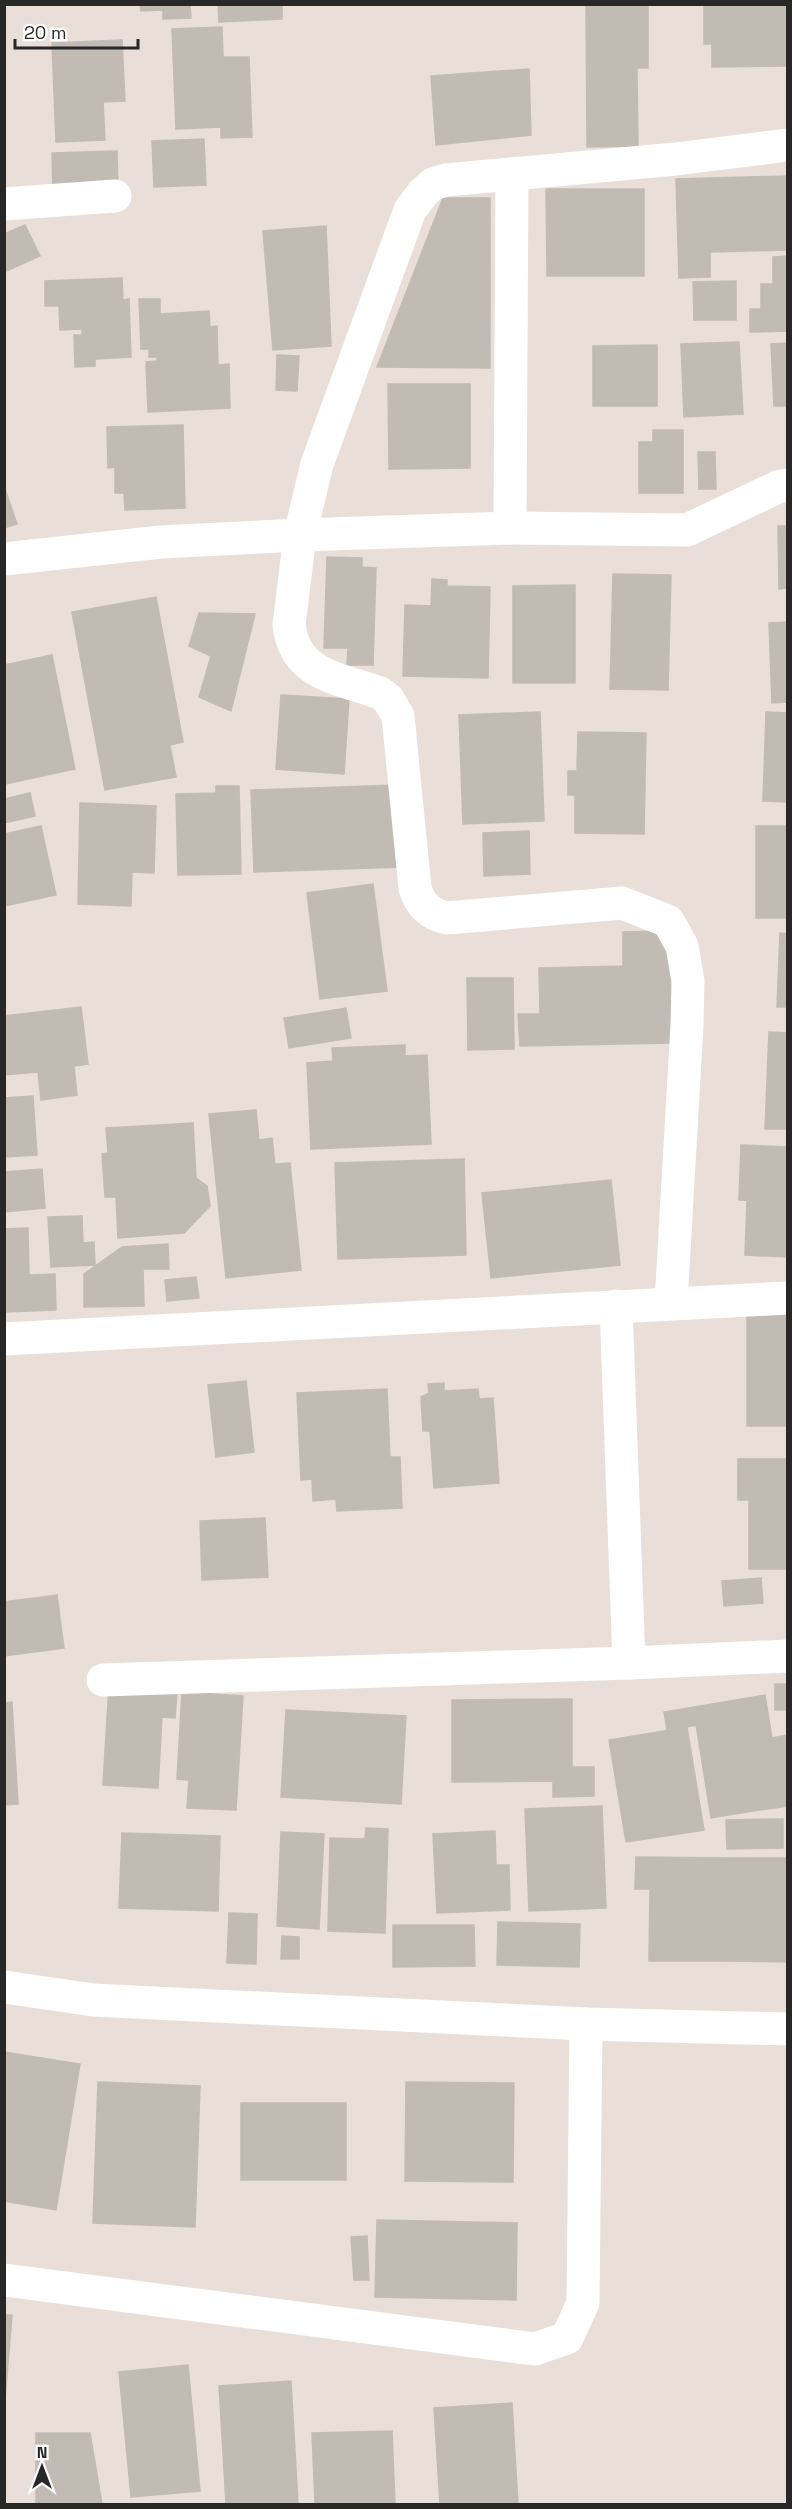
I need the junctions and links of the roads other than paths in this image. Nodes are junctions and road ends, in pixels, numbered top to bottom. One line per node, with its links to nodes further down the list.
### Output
1 (788, 145): 2 (street)
2 (512, 174): 6 (street); 7 (street)
3 (115, 196): 4 (street)
4 (4, 204)
5 (788, 485): 6 (street)
6 (510, 528): 7 (street)
7 (300, 535): 8 (street); 10 (street)
8 (4, 559)
9 (788, 1298): 10 (street)
10 (671, 1304): 11 (street)
11 (616, 1306): 12 (street); 14 (street)
12 (4, 1339)
13 (788, 1656): 14 (street)
14 (629, 1663): 15 (street)
15 (103, 1680)
16 (4, 1987): 17 (street)
17 (586, 2024): 18 (street); 19 (street)
18 (788, 2029)
19 (4, 2280)

